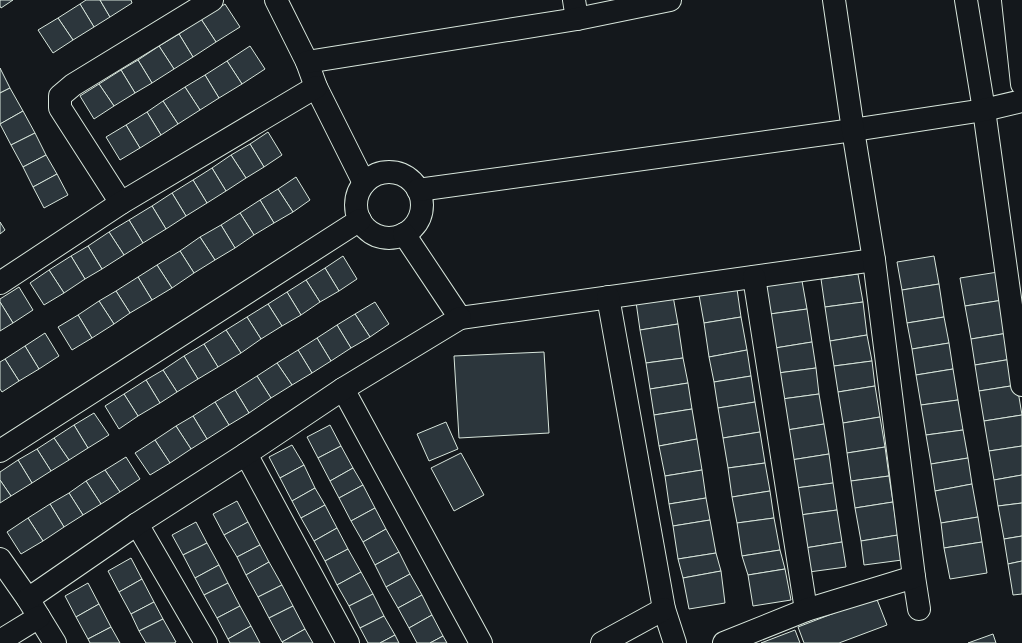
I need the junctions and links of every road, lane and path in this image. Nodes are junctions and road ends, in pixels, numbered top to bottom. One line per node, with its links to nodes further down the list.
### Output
1 (212, 0): 16 (street)
2 (276, 0): 8 (street)
3 (670, 0): 7 (street)
4 (834, 0): 13 (street)
5 (966, 0): 12 (street)
6 (1013, 0): 9 (street)
7 (576, 10): 8 (street)
8 (308, 62): 10 (street)
9 (1022, 84)
10 (316, 88): 14 (street); 16 (street)
11 (1022, 102): 12 (street)
12 (984, 110): 13 (street); 24 (street)
13 (853, 130): 15 (street); 19 (street)
14 (364, 183): 15 (street); 17 (street)
15 (418, 190): 18 (street)
16 (121, 203): 21 (street)
17 (360, 220): 18 (street); 26 (street)
18 (404, 234): 23 (street)
19 (874, 260): 20 (street); 30 (street)
20 (754, 277): 22 (street); 34 (street)
21 (0, 283)
22 (608, 297): 23 (street); 32 (street)
23 (460, 318): 25 (street)
24 (1022, 385)
25 (343, 389): 27 (street); 39 (street)
26 (0, 451)
27 (246, 454): 28 (street); 38 (street)
28 (137, 524): 31 (street); 37 (street)
29 (0, 559): 31 (street)
30 (914, 577): 33 (street); 34 (street)
31 (34, 608): 35 (street); 36 (street)
32 (664, 609): 40 (street); 41 (street)
33 (918, 609)
34 (806, 610): 42 (street)
35 (0, 641)
36 (55, 643)
37 (206, 643)
38 (348, 643)
39 (481, 643)
40 (602, 643)
41 (675, 643)
42 (724, 643)

